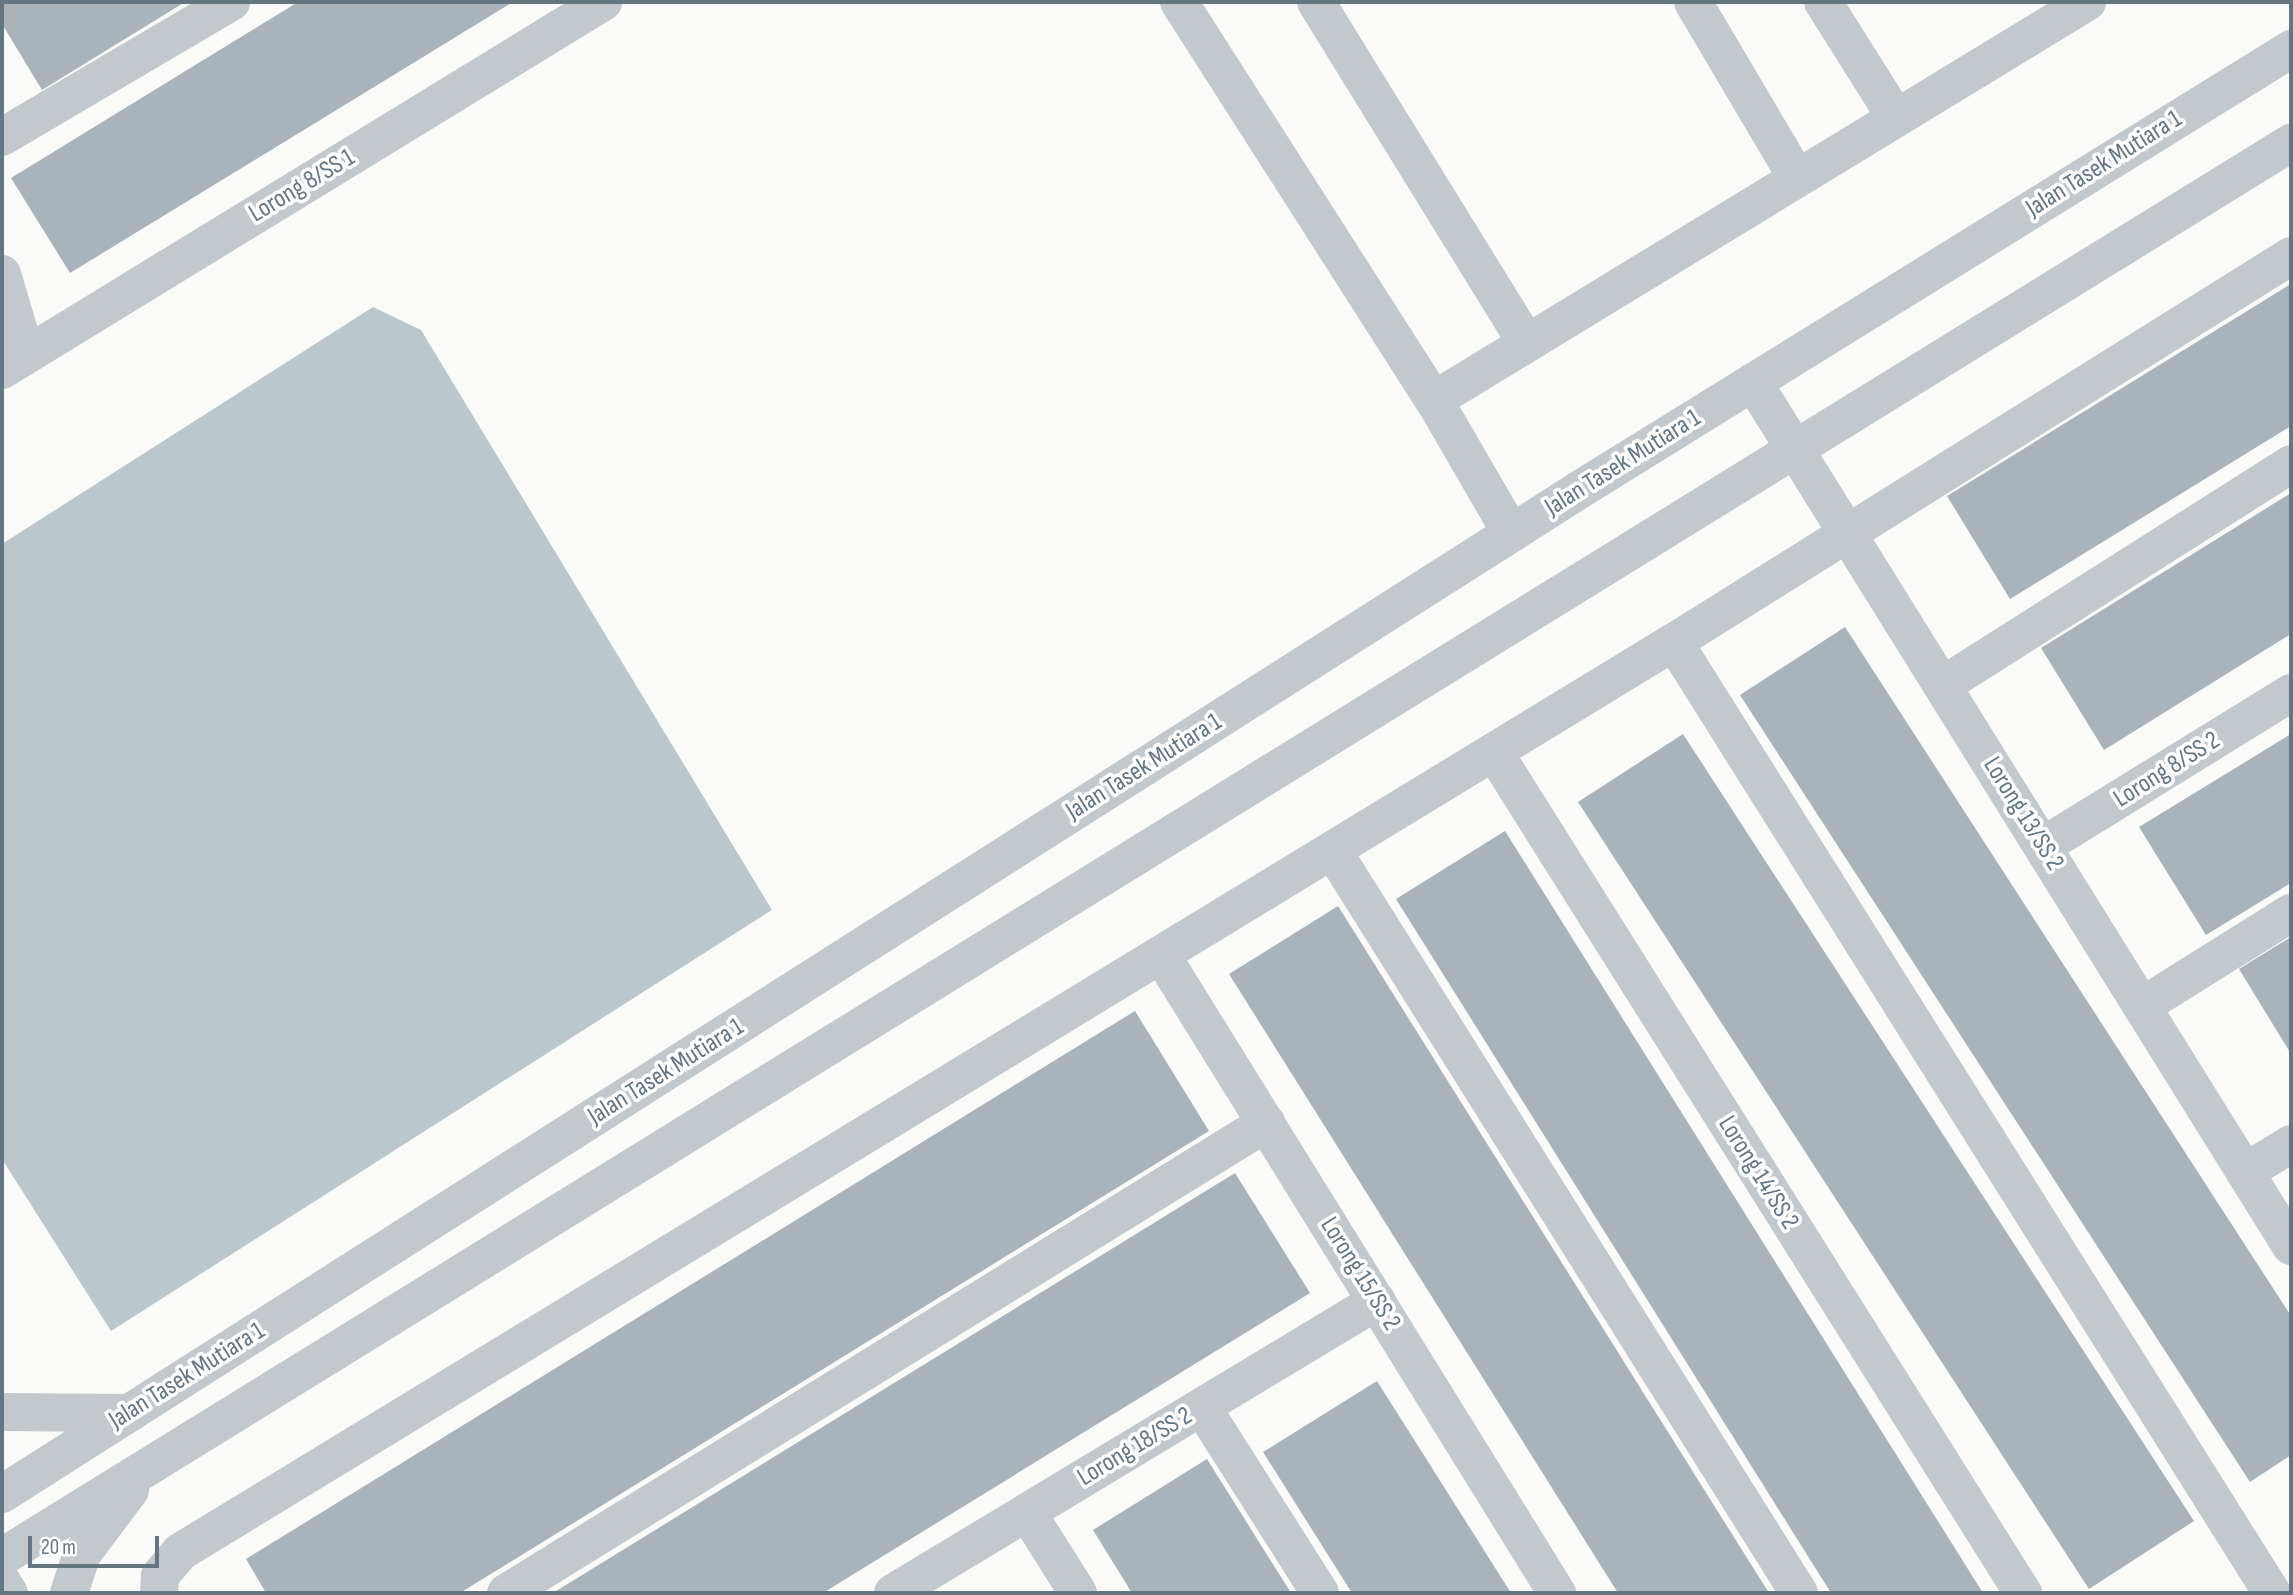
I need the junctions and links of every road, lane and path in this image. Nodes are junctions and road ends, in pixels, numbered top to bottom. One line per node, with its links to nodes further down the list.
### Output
1 (231, 2): 10 (street)
2 (603, 2): 16 (street, Lorong 8/SS 1)
3 (1179, 2): 18 (street)
4 (1316, 2): 15 (street)
5 (1693, 2): 12 (street)
6 (1823, 2): 9 (street)
7 (2087, 2): 9 (street)
8 (2291, 49): 17 (street, Jalan Tasek Mutiara 1)
9 (1896, 118): 12 (street)
10 (2, 137)
11 (2291, 143): 19 (street)
12 (1797, 178): 15 (street)
13 (2291, 256): 22 (street)
14 (2, 274): 16 (street)
15 (1527, 343): 18 (street)
16 (14, 363)
17 (1753, 382): 19 (street, Lorong 13/SS 2); 21 (street, Jalan Tasek Mutiara 1)
18 (1434, 400): 21 (street)
19 (1792, 449): 22 (street, Lorong 13/SS 2); 40 (street)
20 (2291, 464): 24 (street)
21 (1511, 533): 39 (street, Jalan Tasek Mutiara 1)
22 (1850, 534): 23 (street); 24 (street, Lorong 13/SS 2)
23 (1674, 642): 26 (street); 56 (street)
24 (1943, 685): 27 (street, Lorong 13/SS 2)
25 (2291, 693): 27 (street, Lorong 8/SS 2)
26 (1494, 752): 28 (street); 55 (street, Lorong 14/SS 2)
27 (2043, 846): 31 (street, Lorong 13/SS 2)
28 (1333, 851): 30 (street); 54 (street)
29 (2291, 913): 31 (street)
30 (1162, 956): 32 (street, Lorong 15/SS 2); 48 (street)
31 (2142, 1006): 34 (street, Lorong 13/SS 2)
32 (1266, 1123): 36 (street, Lorong 15/SS 2); 49 (street)
33 (2291, 1144): 34 (street)
34 (2245, 1172): 35 (street, Lorong 13/SS 2)
35 (2291, 1246)
36 (1377, 1301): 37 (street, Lorong 18/SS 2); 53 (street, Lorong 15/SS 2)
37 (1202, 1407): 42 (street, Lorong 18/SS 2); 52 (street)
38 (2, 1412): 39 (street)
39 (129, 1413): 41 (street, Jalan Tasek Mutiara 1)
40 (158, 1460): 43 (street); 47 (street)
41 (2, 1494)
42 (1027, 1512): 50 (street, Lorong 18/SS 2); 51 (street)
43 (2, 1557)
44 (2, 1582): 46 (street)
45 (2291, 1590): 57 (street)
46 (9, 1593)
47 (69, 1593)
48 (159, 1593)
49 (506, 1593)
50 (893, 1593)
51 (1077, 1593)
52 (1320, 1593)
53 (1557, 1593)
54 (1799, 1593)
55 (2023, 1593)
56 (2272, 1593)
57 (2286, 1593)

